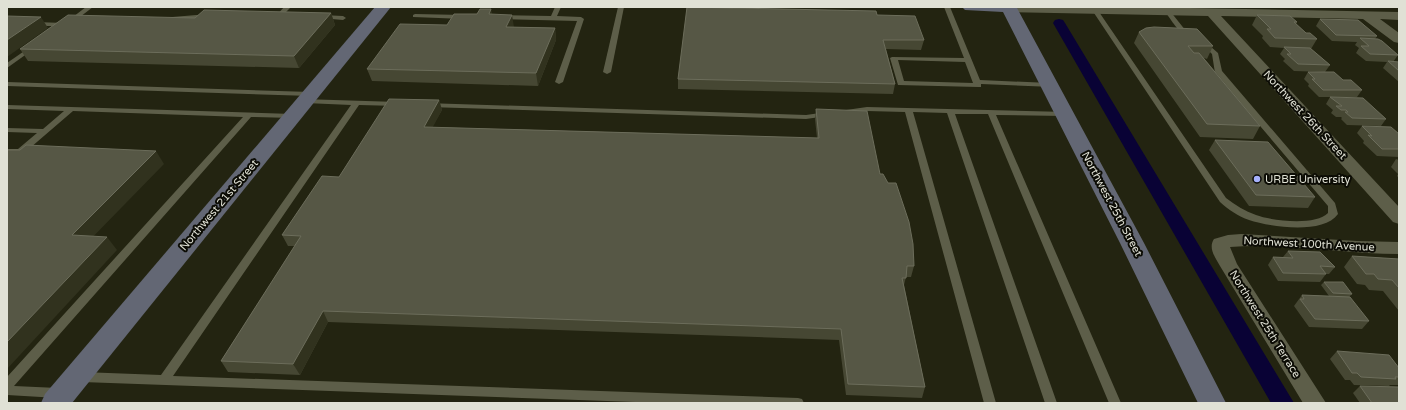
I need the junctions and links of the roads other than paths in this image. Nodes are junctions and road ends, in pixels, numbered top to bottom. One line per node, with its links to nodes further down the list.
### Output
1 (90, 7): 24 (lane)
2 (288, 7): 16 (lane)
3 (383, 7): 37 (main road, Northwest 21st Street)
4 (558, 7): 21 (lane)
5 (621, 7): 31 (lane)
6 (947, 7): 29 (lane)
7 (970, 7): 8 (main road)
8 (1009, 7): 9 (street); 35 (main road, Northwest 25th Street)
9 (1095, 10): 10 (street); 10 (lane)
10 (1168, 12): 11 (street)
11 (1211, 12): 14 (street); 50 (street, Northwest 26th Street)
12 (220, 16): 22 (lane)
13 (415, 16): 18 (lane)
14 (1367, 16): 15 (street); 27 (street)
15 (1399, 16)
16 (278, 17)
17 (314, 17): 20 (lane)
18 (469, 17)
19 (492, 17): 21 (lane)
20 (343, 18)
21 (554, 18): 32 (lane)
22 (165, 19)
23 (29, 24): 24 (lane)
24 (65, 25): 25 (lane); 26 (lane)
25 (80, 25)
26 (52, 34)
27 (1399, 39)
28 (39, 43): 30 (lane)
29 (968, 60): 33 (lane); 33 (lane)
30 (7, 66)
31 (607, 72)
32 (559, 82)
33 (977, 82): 35 (lane)
34 (7, 84): 37 (lane)
35 (1050, 85): 45 (main road, Northwest 25th Street)
36 (357, 102): 37 (lane); 38 (lane); 53 (lane)
37 (303, 104): 46 (lane); 56 (main road, Northwest 21st Street)
38 (404, 104)
39 (420, 104): 42 (lane)
40 (7, 107): 41 (lane)
41 (71, 109): 46 (lane); 48 (lane)
42 (908, 110): 43 (lane); 58 (lane)
43 (950, 111): 44 (lane); 59 (lane)
44 (991, 112): 45 (lane); 60 (lane)
45 (1064, 114): 61 (main road, Northwest 25th Street)
46 (249, 115): 54 (lane)
47 (7, 130): 48 (lane)
48 (45, 131): 49 (lane)
49 (7, 151)
50 (1399, 218)
51 (1220, 243): 52 (street, Northwest 100th Avenue); 62 (street, Northwest 25th Terrace)
52 (1399, 248)
53 (164, 380): 56 (lane); 57 (lane)
54 (7, 386)
55 (7, 390): 56 (lane)
56 (66, 391)
57 (798, 403)
58 (990, 403)
59 (1051, 403)
60 (1115, 403)
61 (1212, 403)
62 (1315, 403)

